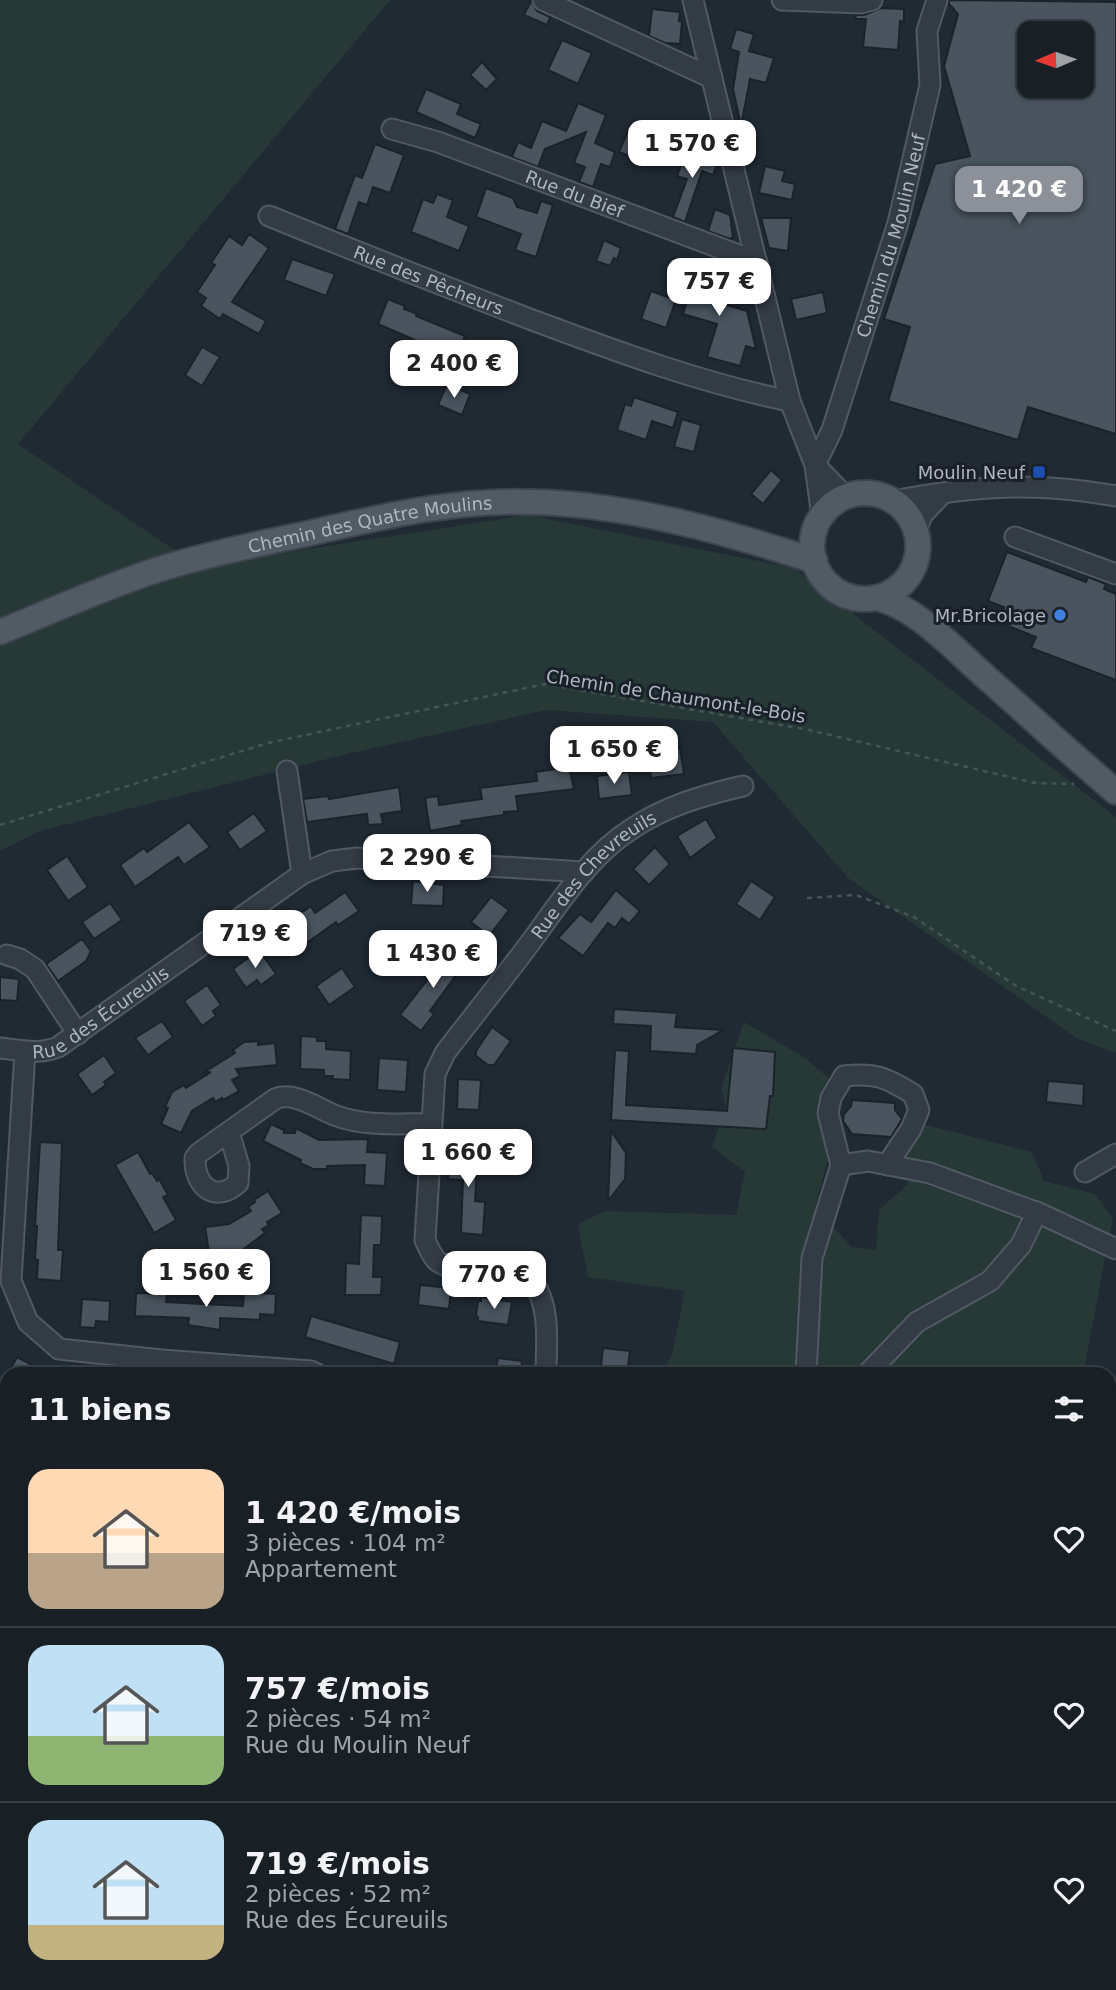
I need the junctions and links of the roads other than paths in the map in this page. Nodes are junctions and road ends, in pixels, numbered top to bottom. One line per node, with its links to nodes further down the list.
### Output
1 (543, 0): 6 (street)
2 (693, 0): 6 (street)
3 (782, 0): 4 (street)
4 (872, 0)
5 (937, 0): 11 (street, Chemin du Moulin Neuf)
6 (712, 78): 9 (street)
7 (393, 129): 9 (street, Rue du Bief)
8 (270, 216): 10 (street, Rue des Pêcheurs)
9 (757, 262): 10 (street)
10 (790, 401): 11 (street)
11 (815, 465): 14 (street); 16 (street)
12 (943, 493): 13 (street); 15 (street); 17 (street)
13 (1116, 496)
14 (846, 497): 15 (main road); 16 (main road)
15 (892, 501): 17 (main road)
16 (818, 525): 19 (main road, Chemin des Quatre Moulins); 20 (main road)
17 (916, 532): 22 (main road)
18 (1015, 537): 21 (street)
19 (750, 540): 20 (main road, Chemin des Quatre Moulins); 24 (main road, Chemin des Quatre Moulins)
20 (815, 561): 23 (main road)
21 (1116, 574)
22 (910, 575): 23 (main road); 25 (main road)
23 (876, 598): 25 (main road)
24 (0, 632)
25 (935, 632): 28 (main road)
26 (287, 771): 30 (street)
27 (743, 786): 29 (street, Rue des Chevreuils)
28 (1112, 789)
29 (583, 872): 30 (street, Rue des Écureuils); 35 (street, Rue des Chevreuils)
30 (302, 874): 32 (street, Rue des Écureuils)
31 (7, 955): 32 (street)
32 (78, 1034): 34 (street, Rue des Écureuils)
33 (0, 1048): 34 (street, Rue des Écureuils)
34 (25, 1051): 43 (street)
35 (432, 1124): 36 (street); 44 (street, Rue des Chevreuils)
36 (229, 1132)
37 (1116, 1154): 40 (street)
38 (887, 1165): 39 (street); 39 (street); 41 (street)
39 (841, 1166): 45 (street)
40 (1085, 1172)
41 (1037, 1212): 42 (street); 46 (street)
42 (1116, 1249)
43 (232, 1367)
44 (545, 1367)
45 (806, 1367)
46 (874, 1367)

